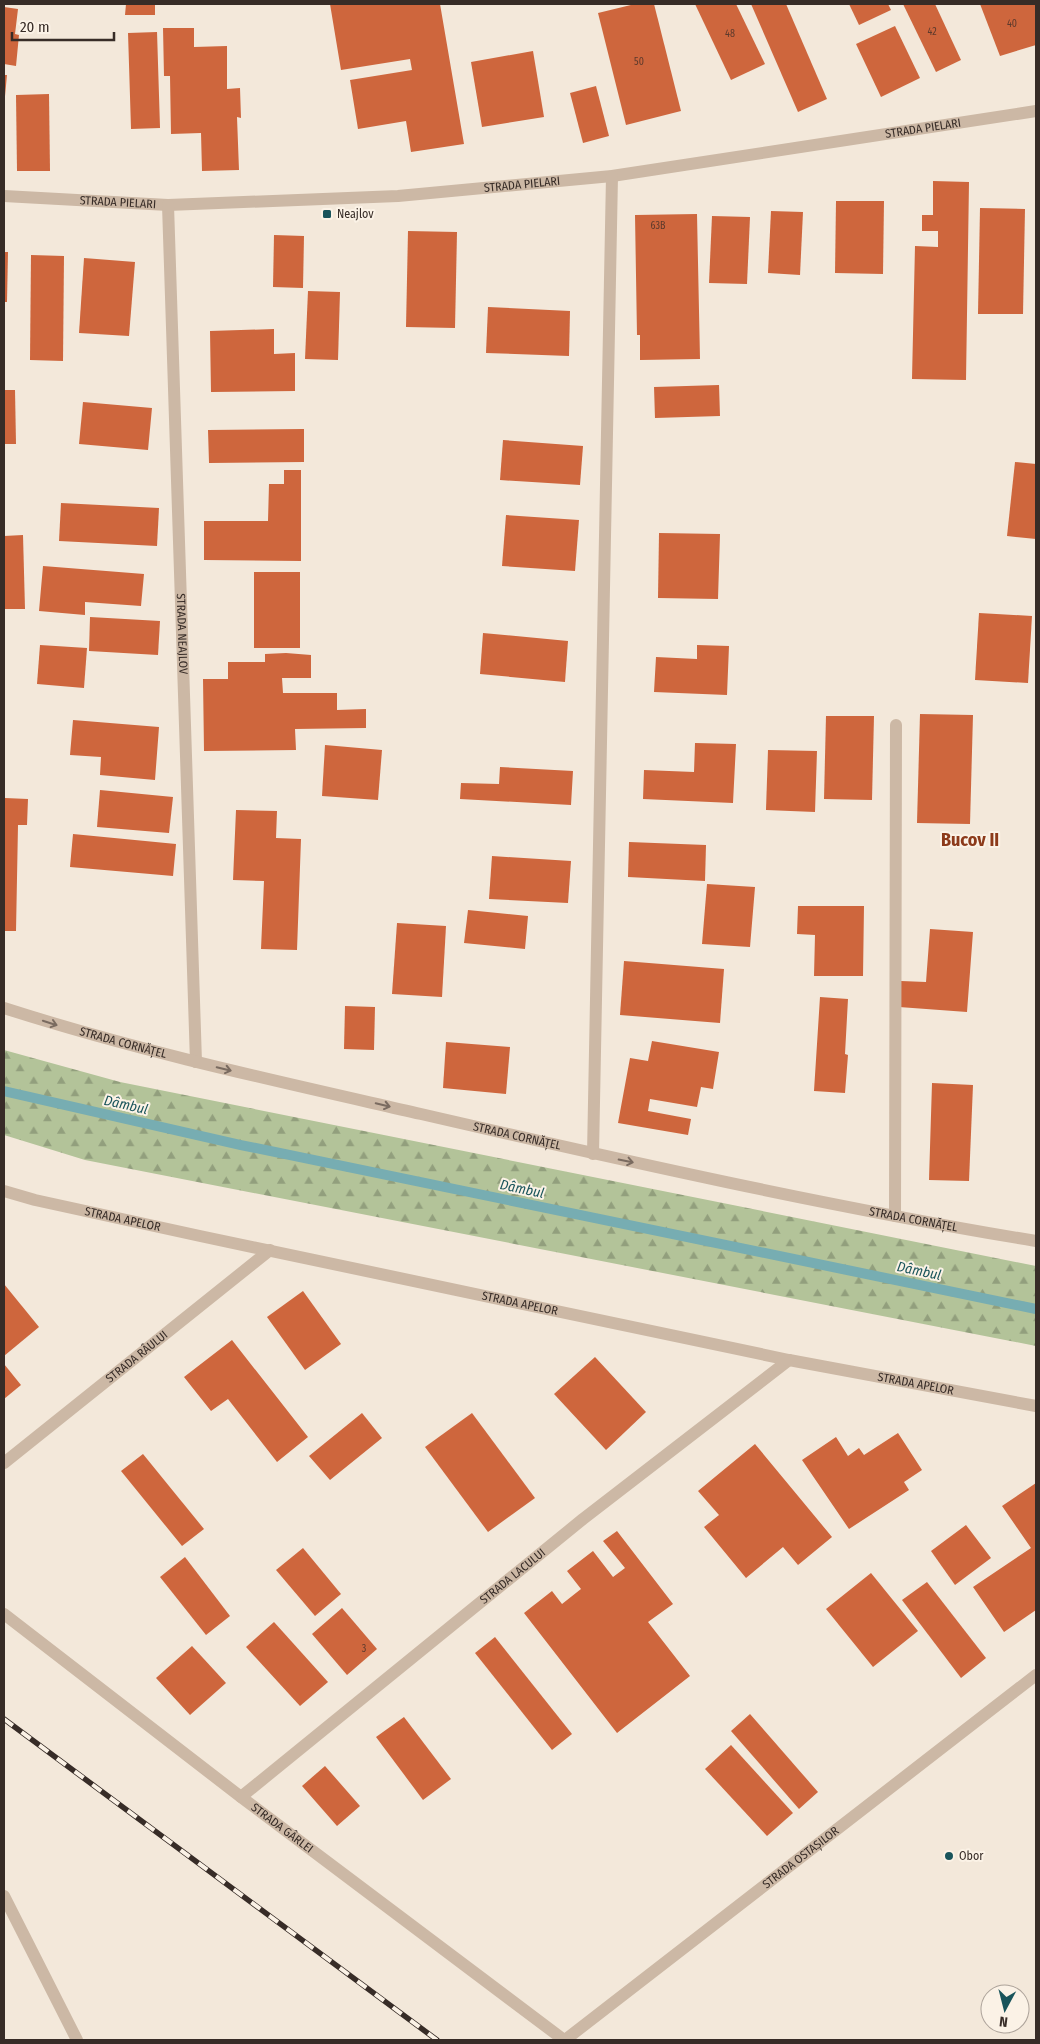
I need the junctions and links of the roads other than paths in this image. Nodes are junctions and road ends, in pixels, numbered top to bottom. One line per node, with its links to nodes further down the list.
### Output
1 (1036, 111): 2 (street, STRADA PIELARI)
2 (612, 176): 4 (street, STRADA PIELARI); 8 (street)
3 (4, 196): 4 (street, STRADA PIELARI)
4 (168, 205): 7 (street, STRADA NEAJLOV)
5 (896, 725): 10 (street)
6 (4, 1008): 7 (street, STRADA CORNĂȚEL, one-way to 7)
7 (196, 1062): 8 (street, STRADA CORNĂȚEL, one-way to 8)
8 (593, 1154): 10 (street, STRADA CORNĂȚEL, one-way to 10)
9 (4, 1191): 12 (street, STRADA APELOR)
10 (895, 1216): 11 (street, STRADA CORNĂȚEL)
11 (1036, 1241)
12 (270, 1250): 13 (street, STRADA APELOR); 15 (street, STRADA RÂULUI)
13 (789, 1360): 14 (street, STRADA APELOR); 18 (street, STRADA LACULUI)
14 (1036, 1406)
15 (4, 1462)
16 (4, 1614): 18 (street, STRADA GÂRLEI)
17 (1036, 1675): 21 (street, STRADA OSTAȘILOR)
18 (241, 1797): 21 (street, STRADA GÂRLEI)
19 (4, 1898): 20 (street)
20 (77, 2040)
21 (564, 2040)

